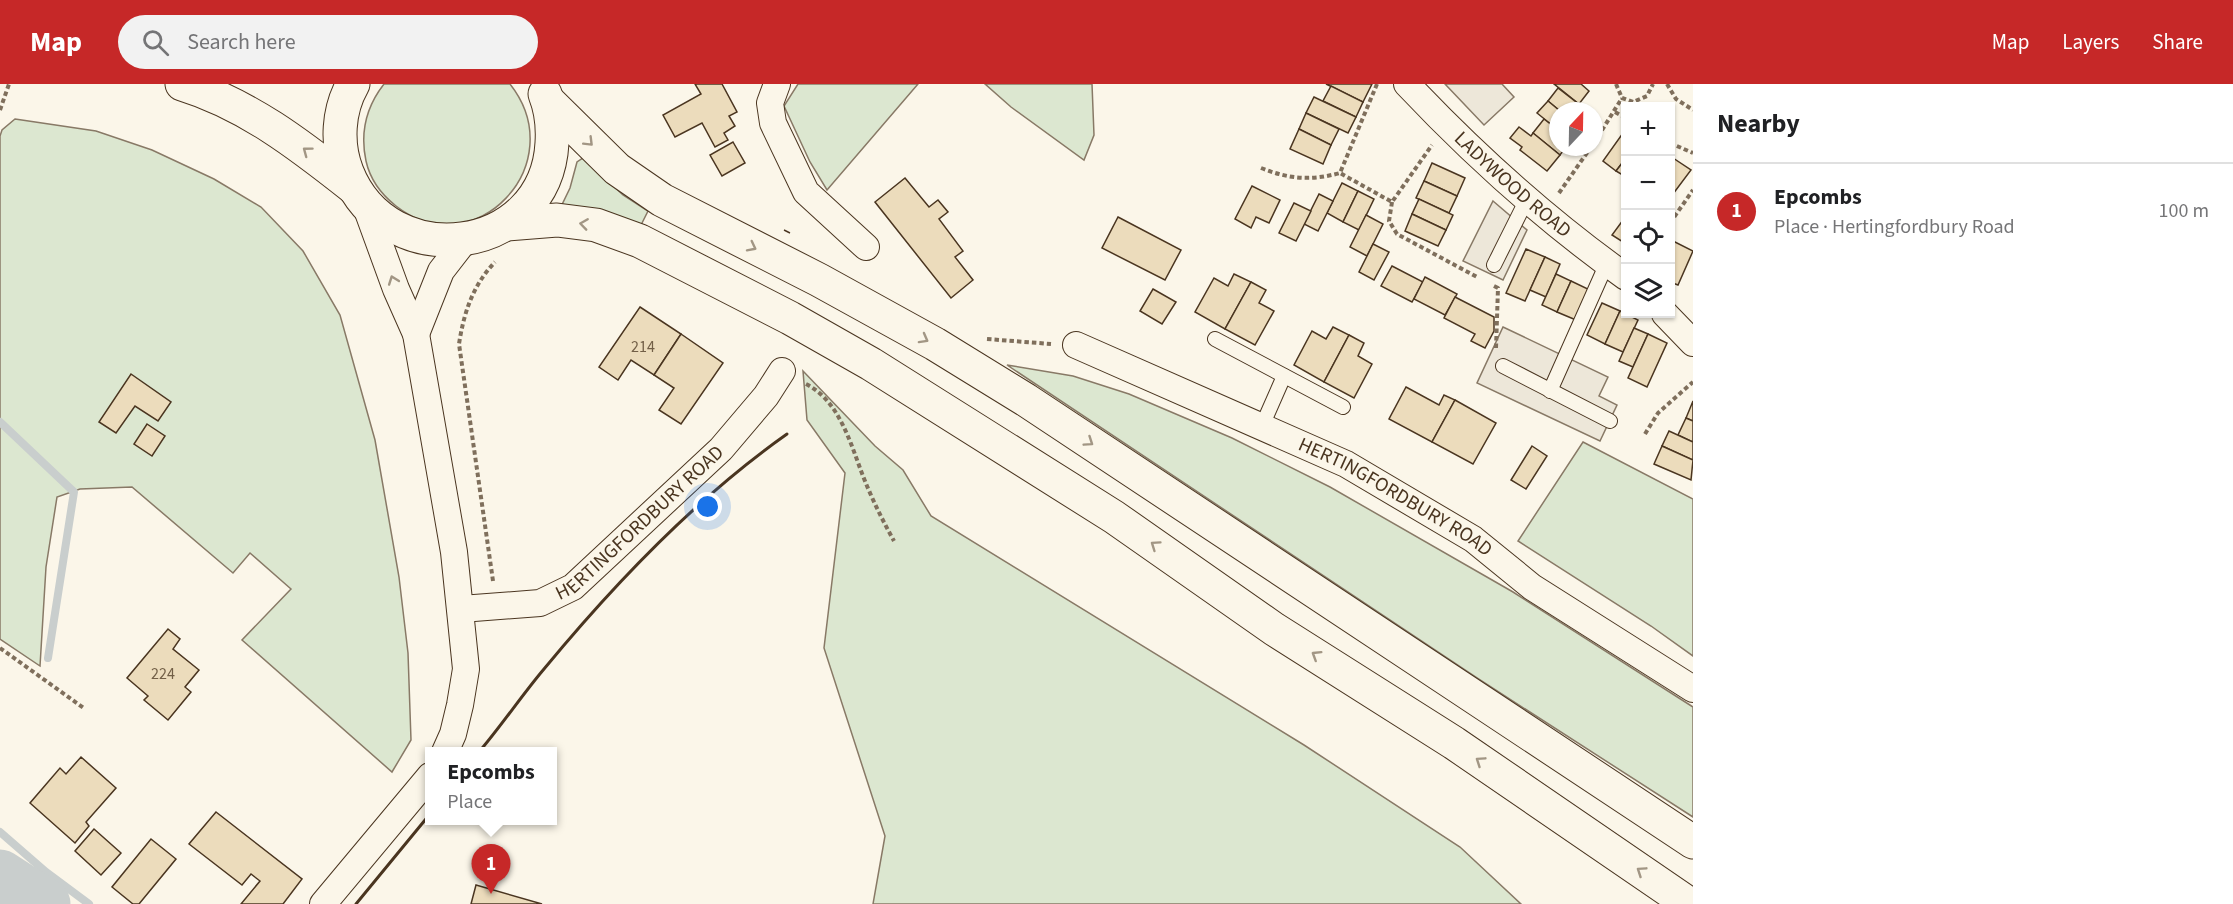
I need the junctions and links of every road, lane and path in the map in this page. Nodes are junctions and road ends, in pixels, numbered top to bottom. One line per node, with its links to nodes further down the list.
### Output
1 (9, 84): 12 (path)
2 (182, 84): 24 (highway, one-way to 2)
3 (353, 84): 24 (highway)
4 (777, 84): 30 (street)
5 (1377, 84): 22 (path)
6 (1407, 84): 16 (street, LADYWOOD ROAD)
7 (1616, 84): 11 (path)
8 (1653, 84): 11 (path)
9 (1668, 84): 13 (path)
10 (544, 92): 28 (highway); 59 (highway, one-way to 59)
11 (1622, 98): 14 (path)
12 (0, 110)
13 (1693, 110)
14 (1615, 111): 15 (path); 17 (path)
15 (1621, 115)
16 (1446, 125): 25 (path); 26 (street, LADYWOOD ROAD)
17 (1603, 129)
18 (1675, 145): 19 (path)
19 (1693, 153)
20 (1583, 156): 26 (path)
21 (1261, 168): 22 (path)
22 (1340, 173): 25 (path)
23 (1693, 190): 27 (path)
24 (359, 195): 29 (highway); 37 (street, one-way to 24)
25 (1392, 202): 34 (path)
26 (1535, 208): 32 (lane); 33 (street, LADYWOOD ROAD)
27 (1675, 217)
28 (506, 224): 29 (highway); 61 (highway, one-way to 28)
29 (465, 240): 37 (street)
30 (866, 247)
31 (497, 261): 52 (path)
32 (1494, 265)
33 (1616, 270): 46 (lane)
34 (1478, 278)
35 (1488, 283): 42 (path)
36 (1669, 318): 40 (street)
37 (416, 334): 53 (street)
38 (988, 339): 41 (path)
39 (1215, 339): 44 (lane)
40 (1693, 343)
41 (1076, 345): 49 (street, HERTINGFORDBURY ROAD)
42 (1503, 366): 46 (lane)
43 (782, 371): 51 (path); 53 (street, HERTINGFORDBURY ROAD)
44 (1284, 376): 47 (lane); 49 (lane)
45 (1693, 382): 50 (path)
46 (1550, 391): 48 (lane)
47 (1342, 407)
48 (1610, 421)
49 (1262, 426): 55 (street, HERTINGFORDBURY ROAD)
50 (1645, 434)
51 (894, 541)
52 (494, 583)
53 (461, 609): 57 (street)
54 (0, 648): 56 (path)
55 (1693, 689)
56 (85, 709)
57 (447, 747)
58 (425, 781): 60 (street)
59 (1693, 842)
60 (323, 904)
61 (1689, 904)

